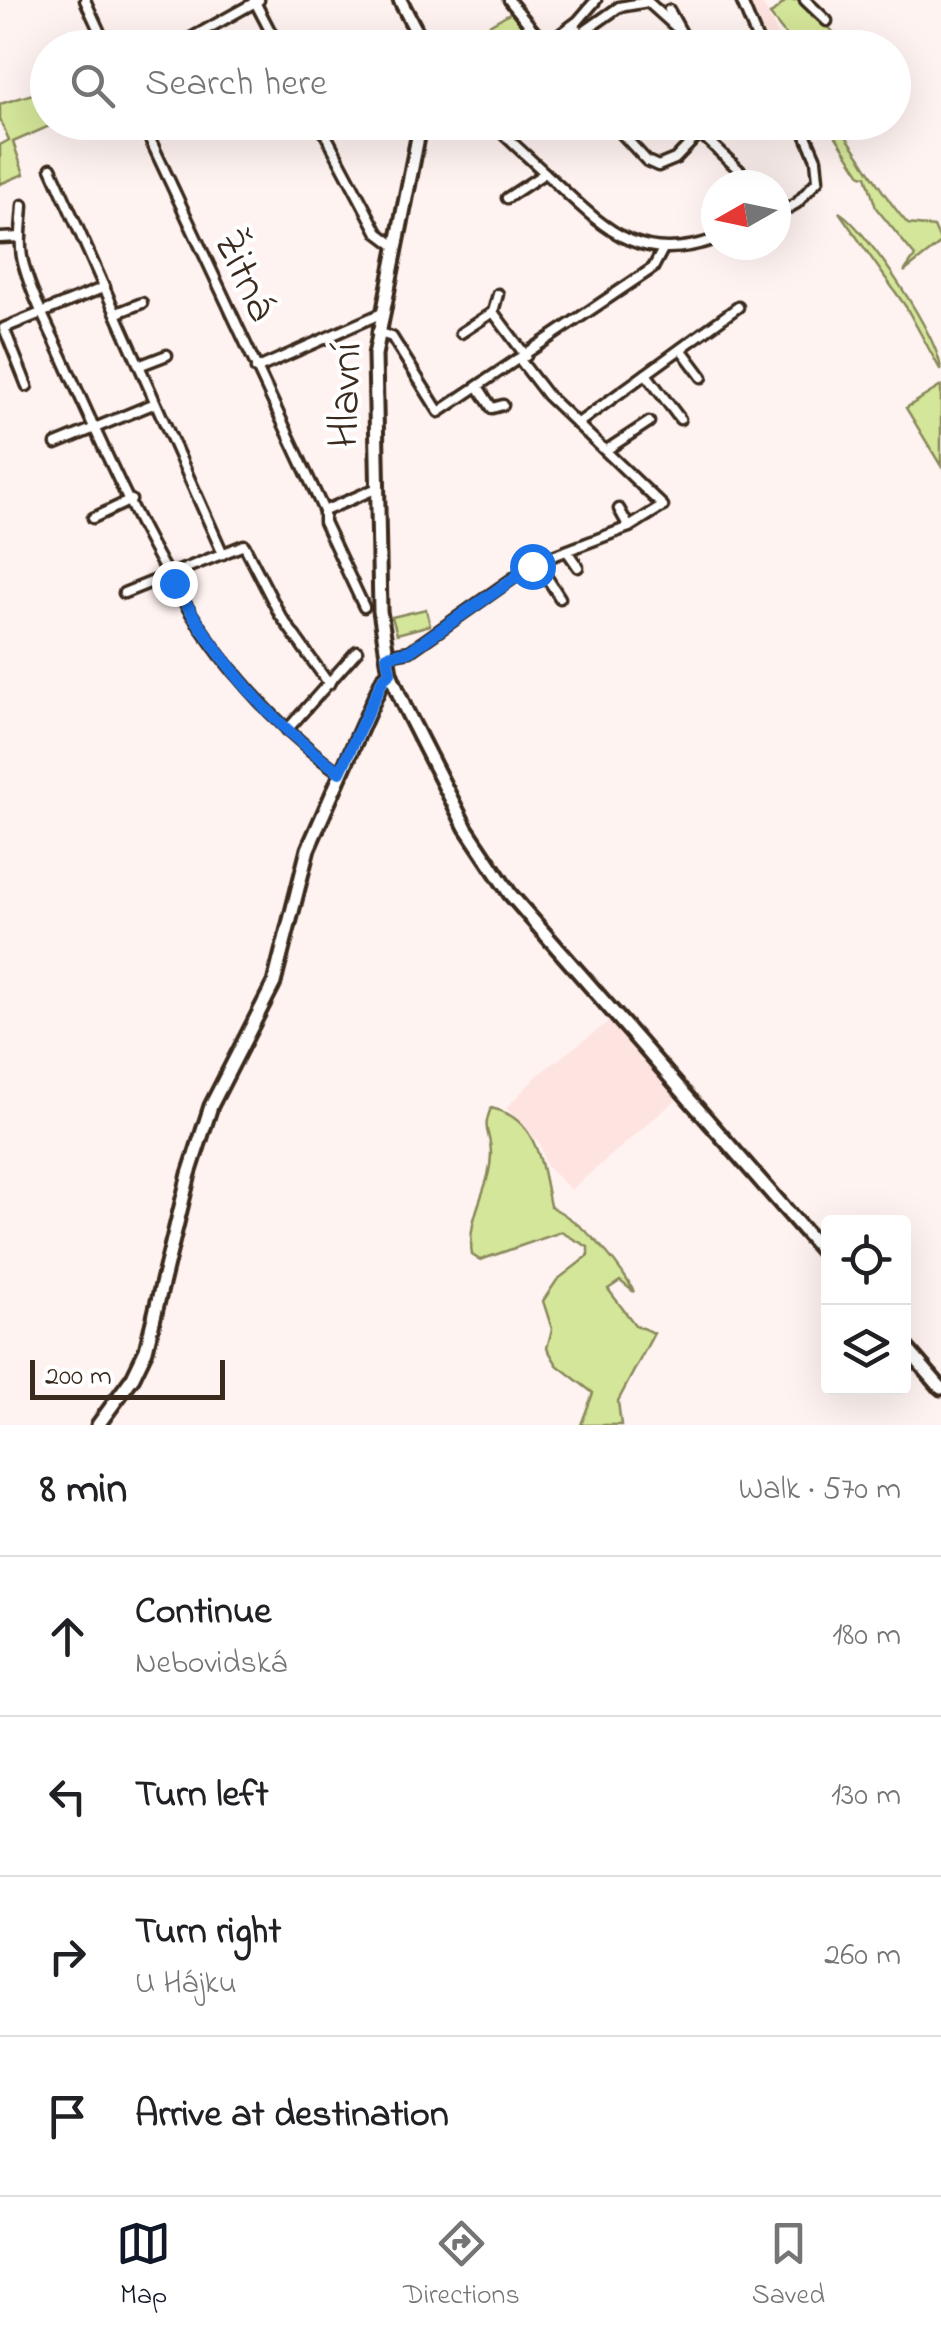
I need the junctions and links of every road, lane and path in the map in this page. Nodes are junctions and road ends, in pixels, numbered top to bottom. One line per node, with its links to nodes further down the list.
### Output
1 (85, 0): 12 (street)
2 (400, 0): 15 (street)
3 (509, 0): 16 (street)
4 (596, 0): 10 (street)
5 (740, 0): 20 (street)
6 (806, 0): 9 (street)
7 (256, 1): 13 (street); 14 (street)
8 (668, 10): 11 (street)
9 (827, 21)
10 (572, 26): 17 (street); 18 (street)
11 (678, 29): 19 (street)
12 (99, 30)
13 (205, 30)
14 (270, 30)
15 (415, 30)
16 (532, 30)
17 (567, 30)
18 (578, 30)
19 (586, 30)
20 (753, 30)
21 (150, 140): 57 (street, Žitná)
22 (329, 140): 39 (street)
23 (417, 140): 39 (street, Hlavní)
24 (509, 140): 31 (street)
25 (628, 140): 26 (street)
26 (694, 140)
27 (706, 140): 30 (street)
28 (808, 140): 36 (street)
29 (51, 168): 32 (street)
30 (738, 170)
31 (544, 173): 34 (street); 41 (street)
32 (56, 180): 33 (street); 42 (street)
33 (45, 186)
34 (507, 198)
35 (24, 205): 37 (street)
36 (791, 207)
37 (21, 237): 38 (street); 46 (street)
38 (0, 238)
39 (394, 244): 49 (street, Hlavní)
40 (701, 244): 41 (street)
41 (662, 249): 55 (street)
42 (105, 287): 46 (street); 48 (street)
43 (498, 294): 47 (street)
44 (142, 303): 48 (street)
45 (738, 307): 53 (street)
46 (43, 312): 50 (street); 69 (street)
47 (494, 312): 52 (street); 55 (street)
48 (117, 313): 56 (street)
49 (380, 314): 51 (street, Hlavní); 57 (street)
50 (2, 325): 60 (street)
51 (377, 332): 61 (street); 72 (street, Hlavní)
52 (462, 332)
53 (681, 349): 58 (street); 59 (street)
54 (167, 355): 56 (street)
55 (523, 358): 61 (street); 68 (street)
56 (141, 365): 62 (street)
57 (256, 369): 75 (street, Žitná)
58 (646, 374): 66 (street); 68 (street)
59 (702, 377)
60 (28, 386)
61 (478, 388): 64 (street)
62 (153, 404): 69 (street); 79 (street)
63 (503, 405): 64 (street)
64 (492, 408): 65 (street)
65 (485, 418)
66 (680, 420)
67 (650, 422): 71 (street)
68 (576, 424): 71 (street)
69 (95, 427): 70 (street); 73 (street)
70 (56, 444)
71 (608, 449): 77 (street)
72 (375, 490): 75 (street); 87 (street, Hlavní)
73 (131, 500): 76 (street); 82 (street)
74 (619, 509): 77 (street)
75 (324, 511): 85 (street, Žitná)
76 (93, 518)
77 (629, 527): 78 (street)
78 (567, 550): 81 (street); 84 (street)
79 (223, 554): 82 (street); 89 (street)
80 (532, 566): 87 (street)
81 (578, 567)
82 (170, 574): 83 (street); 90 (street)
83 (124, 593)
84 (560, 598)
85 (364, 606)
86 (358, 651): 89 (street)
87 (387, 656): 88 (street, Hlavní)
88 (390, 673): 91 (street); 92 (street, Hlavní)
89 (329, 684): 90 (street)
90 (287, 730): 91 (street)
91 (340, 772): 95 (street)
92 (821, 1250)
93 (911, 1353): 94 (street)
94 (941, 1388)
95 (98, 1425)

